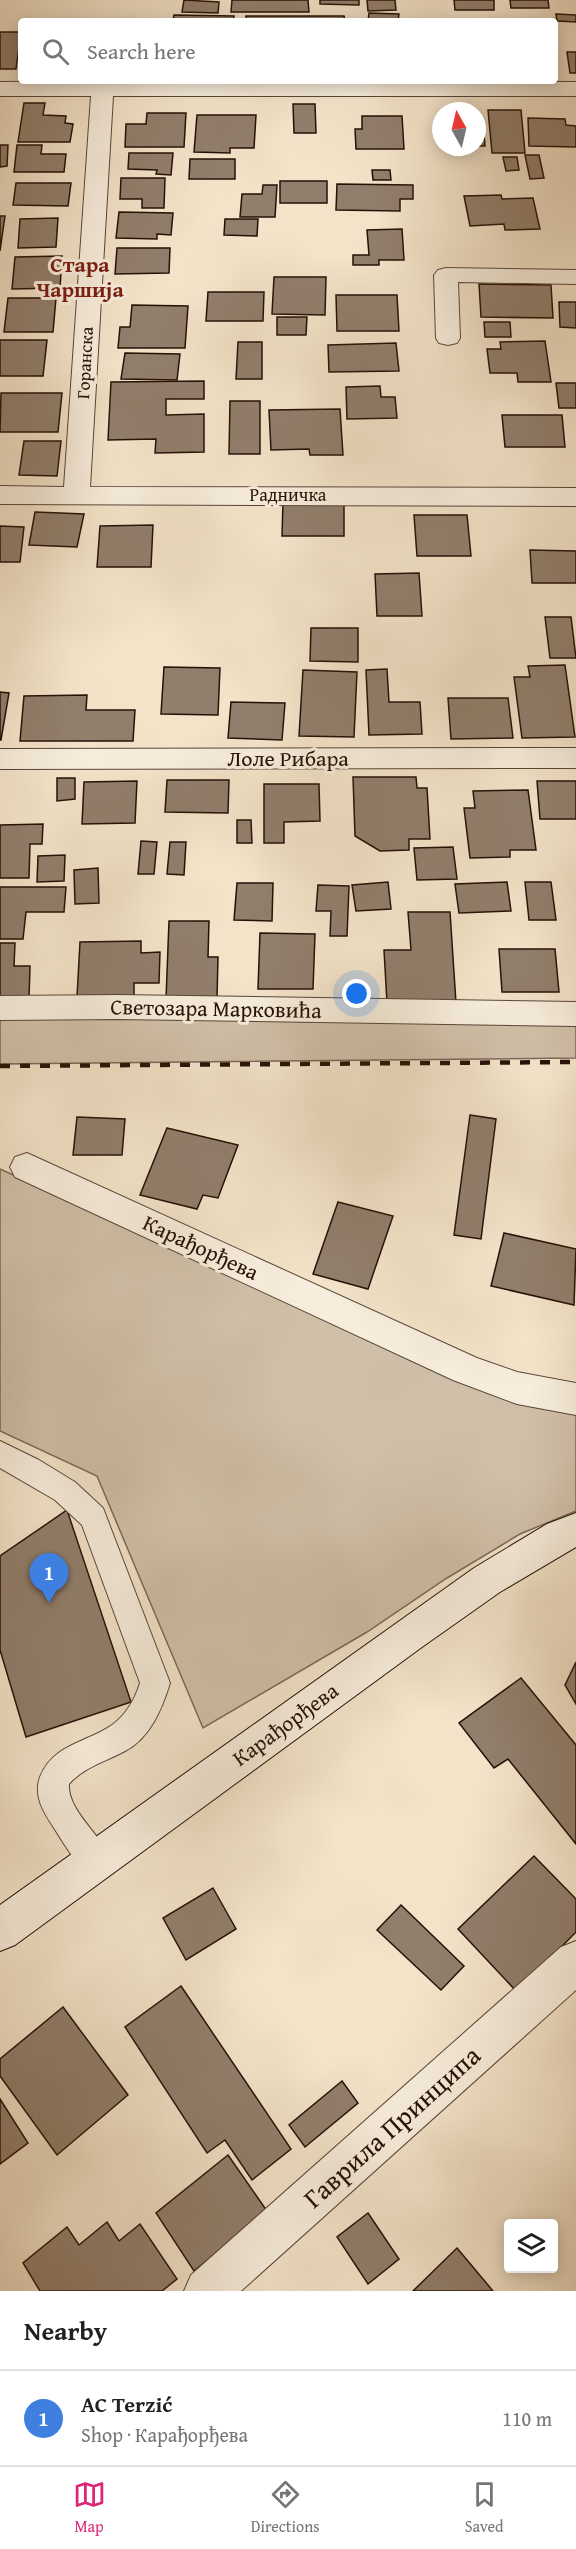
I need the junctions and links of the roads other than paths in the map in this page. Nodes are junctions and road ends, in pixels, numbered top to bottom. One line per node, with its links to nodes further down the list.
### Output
1 (102, 88): 2 (street); 3 (street); 6 (street, Горанска)
2 (0, 89)
3 (576, 89)
4 (576, 277): 5 (street)
5 (448, 338)
6 (77, 494): 7 (street, Радничка); 8 (street, Радничка)
7 (0, 495)
8 (576, 497)
9 (576, 758): 10 (street, Лоле Рибара)
10 (0, 759)
11 (0, 1008): 12 (street, Светозара Марковића)
12 (576, 1014)
13 (27, 1167): 14 (street, Карађорђева)
14 (576, 1399)
15 (0, 1454): 17 (lane)
16 (576, 1530): 17 (street, Карађорђева)
17 (96, 1860): 18 (street, Карађорђева)
18 (0, 1929)
19 (576, 1962): 20 (street, Гаврила Принципа)
20 (207, 2291)

